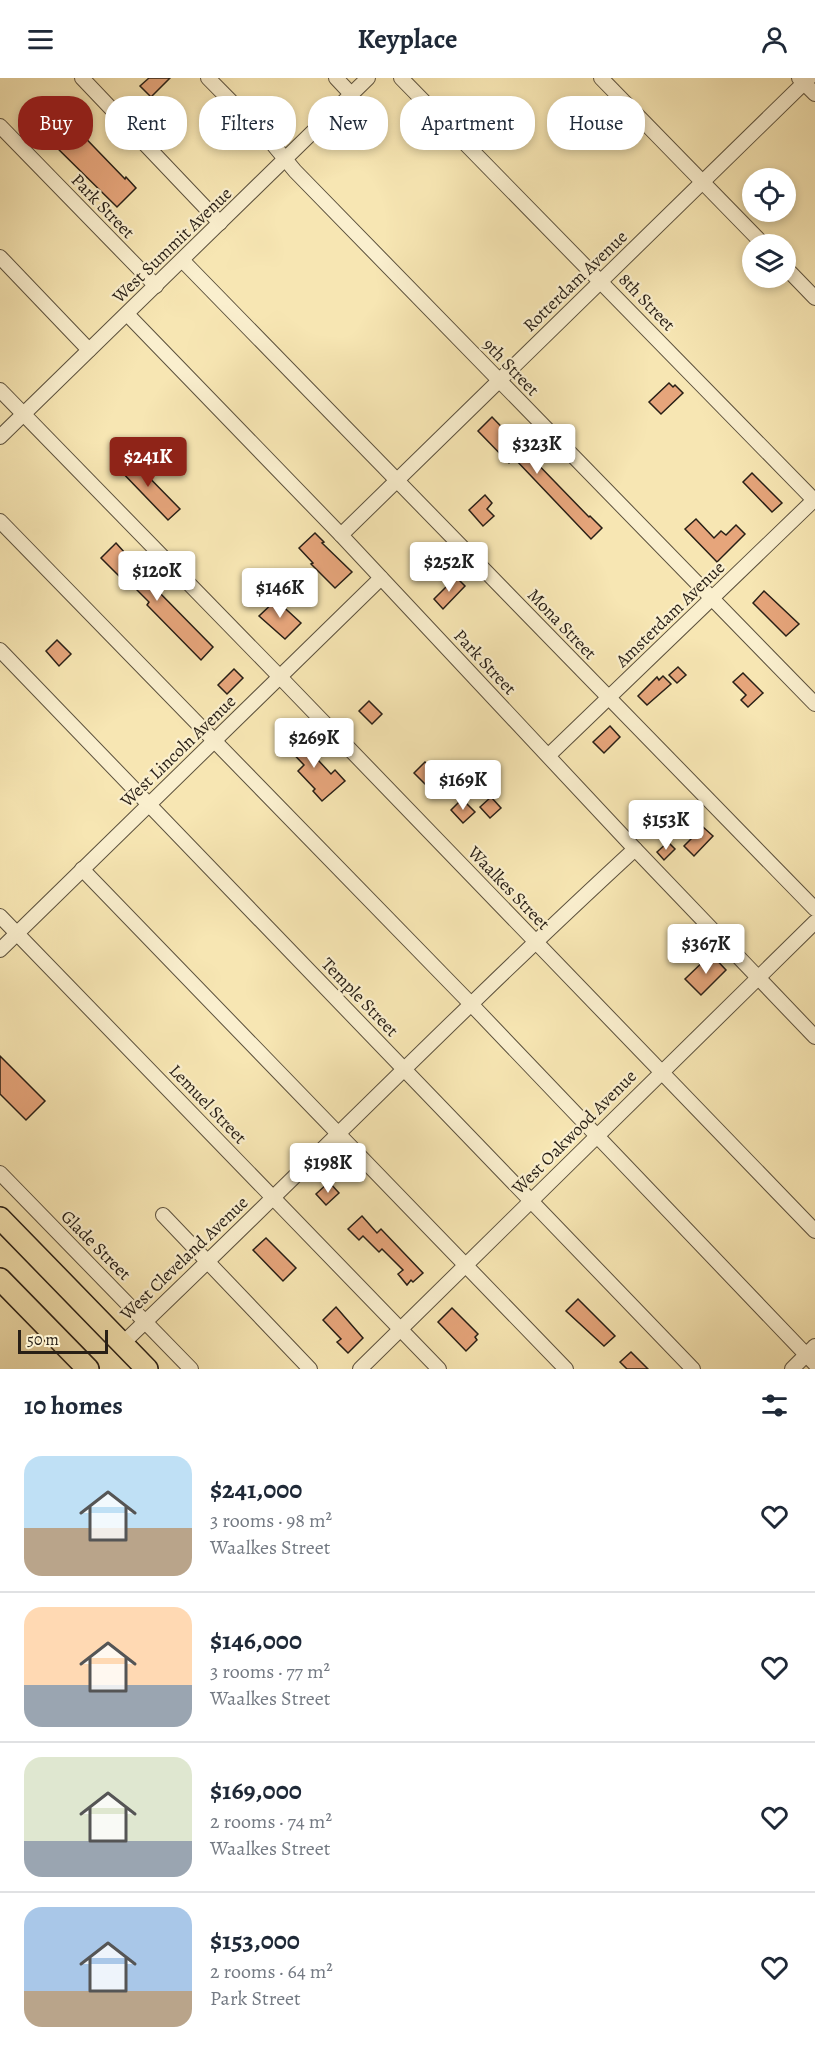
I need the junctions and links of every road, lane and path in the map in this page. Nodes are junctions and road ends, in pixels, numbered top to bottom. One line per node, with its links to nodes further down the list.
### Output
1 (82, 78): 13 (street)
2 (208, 78): 11 (street, 9th Street)
3 (336, 78): 8 (street)
4 (368, 78): 8 (street, West Summit Avenue)
5 (401, 78): 18 (street, 8th Street)
6 (601, 78): 12 (street)
7 (804, 80): 9 (street); 12 (street, Rotterdam Avenue)
8 (351, 94): 11 (street, West Summit Avenue)
9 (815, 94)
10 (0, 126): 19 (street, Park Street)
11 (285, 159): 13 (street, West Summit Avenue); 23 (street, 9th Street)
12 (702, 182): 14 (street); 18 (street, Rotterdam Avenue)
13 (220, 224): 16 (street, West Summit Avenue)
14 (753, 234)
15 (0, 257): 22 (street)
16 (182, 260): 19 (street, West Summit Avenue); 27 (street, Mona Street)
17 (796, 278): 20 (street)
18 (601, 280): 23 (street, Rotterdam Avenue); 28 (street, 8th Street)
19 (156, 286): 21 (street, West Summit Avenue)
20 (815, 298)
21 (127, 314): 22 (street, West Summit Avenue); 30 (street, Park Street)
22 (89, 350): 25 (street, West Summit Avenue)
23 (499, 380): 27 (street, Rotterdam Avenue); 32 (street, 9th Street)
24 (0, 390): 25 (street, Waalkes Street)
25 (24, 414): 26 (street, West Summit Avenue); 34 (street, Waalkes Street)
26 (0, 437)
27 (397, 481): 30 (street, Rotterdam Avenue); 35 (street, Mona Street)
28 (815, 500): 32 (street, Amsterdam Avenue)
29 (0, 521): 37 (street)
30 (341, 535): 31 (street, Park Street)
31 (381, 578): 34 (street, West Lincoln Avenue); 38 (street, Park Street)
32 (712, 598): 35 (street, Amsterdam Avenue); 36 (street, 9th Street)
33 (2, 655): 39 (street, Temple Street)
34 (280, 677): 37 (street, West Lincoln Avenue); 46 (street, Waalkes Street)
35 (609, 698): 38 (street, Amsterdam Avenue); 42 (street, Mona Street)
36 (815, 704)
37 (214, 741): 39 (street, West Lincoln Avenue); 49 (street)
38 (549, 755): 40 (street, Park Street)
39 (150, 803): 41 (street, West Lincoln Avenue); 51 (street, Temple Street)
40 (635, 849): 46 (street, West Cleveland Avenue); 48 (street, Park Street)
41 (82, 869): 45 (street, West Lincoln Avenue); 53 (street)
42 (815, 909)
43 (0, 916): 45 (street, Lemuel Street)
44 (815, 922): 48 (street, West Oakwood Avenue)
45 (17, 933): 47 (street, West Lincoln Avenue); 56 (street, Lemuel Street)
46 (536, 940): 49 (street, West Cleveland Avenue); 52 (street, Waalkes Street)
47 (0, 950)
48 (758, 977): 50 (street, Park Street); 52 (street, West Oakwood Avenue)
49 (470, 1003): 51 (street, West Cleveland Avenue); 54 (street)
50 (815, 1037)
51 (403, 1069): 53 (street, West Cleveland Avenue); 57 (street, Temple Street)
52 (660, 1072): 54 (street, West Oakwood Avenue); 60 (street, Waalkes Street)
53 (338, 1133): 56 (street, West Cleveland Avenue); 62 (street)
54 (596, 1136): 57 (street, West Oakwood Avenue); 67 (street)
55 (0, 1173): 64 (street, Glade Street)
56 (273, 1196): 61 (street, West Cleveland Avenue); 65 (street, Lemuel Street)
57 (531, 1201): 62 (street, West Oakwood Avenue); 75 (street, Temple Street)
58 (163, 1215): 61 (street)
59 (0, 1218): 66 (highway)
60 (815, 1231)
61 (208, 1262): 64 (street, West Cleveland Avenue); 71 (street)
62 (466, 1264): 65 (street, West Oakwood Avenue); 74 (street)
63 (0, 1279): 68 (highway)
64 (146, 1321): 66 (street, West Cleveland Avenue); 70 (street, Glade Street)
65 (400, 1329): 72 (street, West Oakwood Avenue); 73 (street, Lemuel Street)
66 (122, 1344): 69 (highway)
67 (812, 1355): 76 (street)
68 (88, 1369)
69 (147, 1369)
70 (191, 1369)
71 (310, 1369)
72 (360, 1369)
73 (439, 1369)
74 (566, 1369)
75 (693, 1369)
76 (792, 1369)

